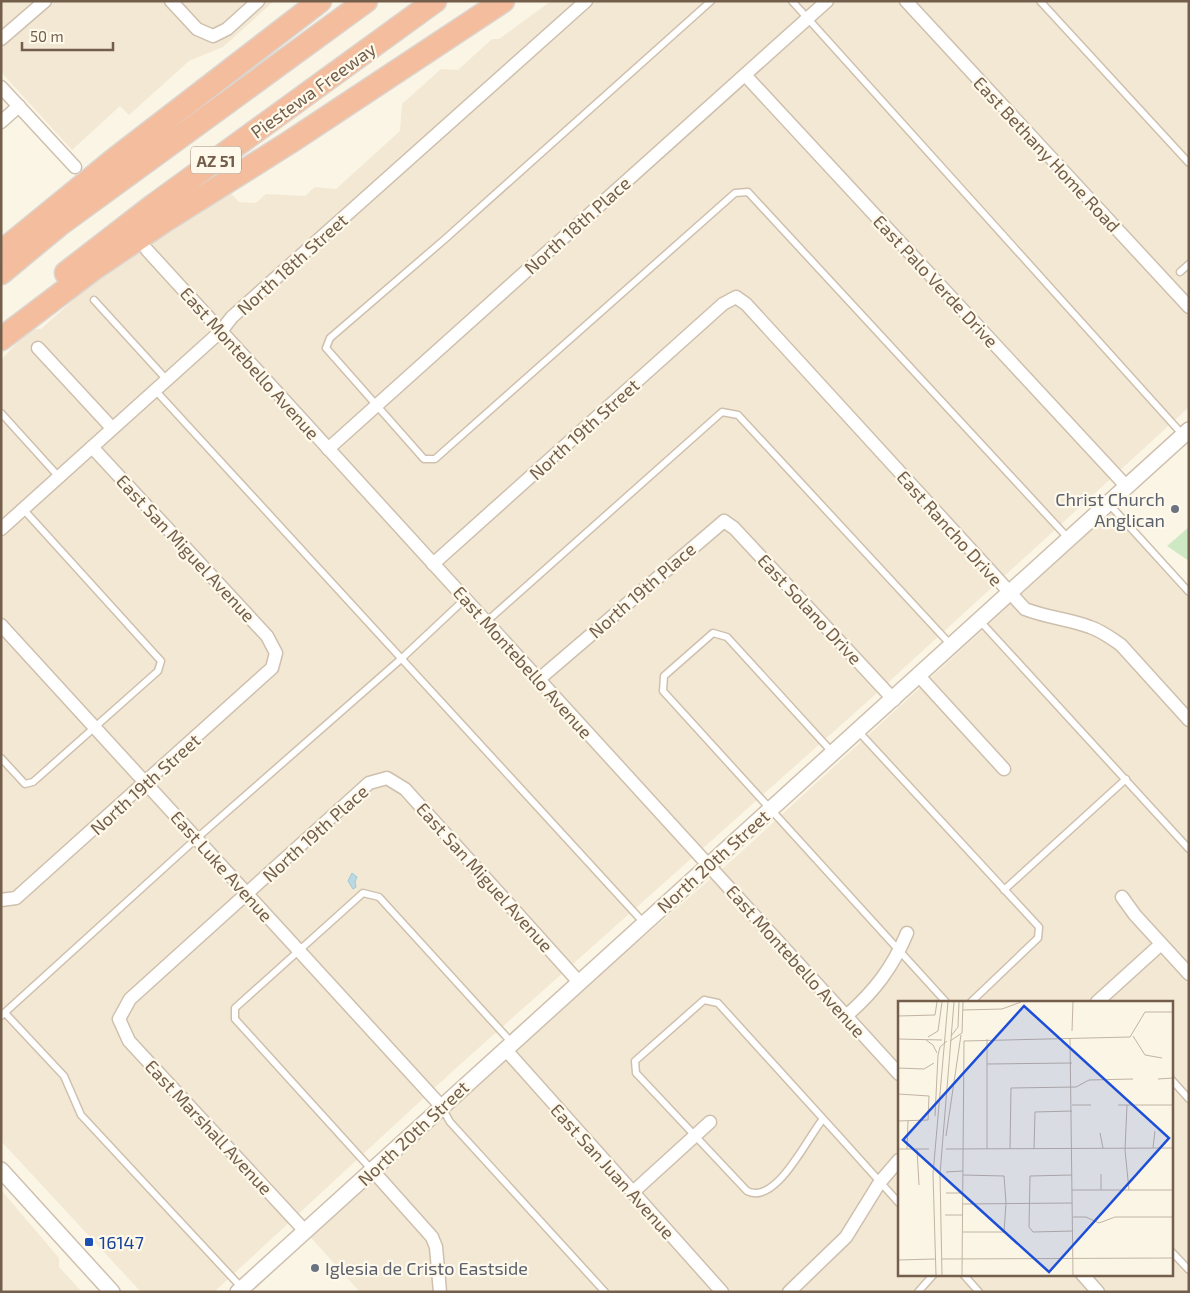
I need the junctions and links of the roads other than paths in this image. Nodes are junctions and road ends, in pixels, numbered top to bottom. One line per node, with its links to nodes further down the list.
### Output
1 (45, 1): 15 (street)
2 (171, 1): 3 (street)
3 (258, 1)
4 (320, 1): 23 (highway)
5 (366, 1): 26 (highway, AZ 51)
6 (435, 1): 30 (highway, Piestewa Freeway / AZ 51)
7 (503, 1): 32 (highway)
8 (586, 1): 31 (street, North 18th Street)
9 (711, 1): 36 (lane)
10 (792, 1): 14 (lane)
11 (827, 1): 14 (street, North 18th Place)
12 (906, 1): 29 (street, East Bethany Home Road)
13 (1040, 1): 20 (lane)
14 (807, 19): 16 (street, North 18th Place); 39 (lane)
15 (1, 39)
16 (744, 75): 36 (street, North 18th Place); 43 (street, East Palo Verde Drive)
17 (1, 87): 18 (street)
18 (19, 106): 19 (street); 21 (street)
19 (1, 122)
20 (1189, 163)
21 (75, 167)
22 (147, 250): 31 (street, East Montebello Avenue)
23 (1, 252)
24 (1189, 264): 25 (lane)
25 (1180, 272)
26 (1, 273)
27 (736, 297): 49 (street, North 19th Street); 51 (street, East Rancho Drive)
28 (94, 300): 34 (lane)
29 (1189, 308)
30 (1, 326)
31 (221, 331): 34 (street, North 18th Street); 41 (street, East Montebello Avenue)
32 (1, 339)
33 (38, 348): 38 (street)
34 (167, 380): 35 (street, North 18th Street)
35 (155, 390): 38 (street, North 18th Street); 58 (lane)
36 (377, 406): 41 (street, North 18th Place); 48 (lane)
37 (1, 413): 42 (lane)
38 (112, 428): 40 (street, North 18th Street)
39 (1186, 433): 43 (street, North 20th Street)
40 (92, 447): 42 (street, North 18th Street); 57 (street, East San Miguel Avenue)
41 (328, 449): 49 (street, East Montebello Avenue)
42 (60, 478): 45 (street, North 18th Street)
43 (1127, 487): 44 (street, North 20th Street)
44 (1109, 504): 48 (street, North 20th Street); 50 (lane)
45 (24, 510): 47 (street, North 18th Street); 63 (lane)
46 (724, 521): 60 (street, North 19th Place); 61 (street, East Solano Drive)
47 (3, 525)
48 (1069, 539): 51 (street, North 20th Street)
49 (433, 564): 52 (street, East Montebello Avenue)
50 (1189, 592)
51 (1010, 593): 53 (street, North 20th Street); 62 (street, East Rancho Drive)
52 (465, 599): 54 (street, East Montebello Avenue); 58 (lane)
53 (980, 621): 56 (street, North 20th Street); 69 (lane)
54 (486, 622): 56 (lane); 60 (street, East Montebello Avenue)
55 (1, 625): 63 (street, East Luke Avenue)
56 (952, 646): 59 (street, North 20th Street)
57 (276, 653): 70 (street, North 19th Street)
58 (401, 659): 72 (lane); 79 (lane)
59 (918, 676): 61 (street, North 20th Street); 67 (street)
60 (538, 680): 74 (street, East Montebello Avenue)
61 (894, 700): 64 (street, North 20th Street)
62 (1189, 720)
63 (96, 726): 66 (lane); 70 (street, East Luke Avenue)
64 (858, 731): 65 (street, North 20th Street); 75 (lane)
65 (833, 753): 71 (street, North 20th Street); 71 (lane)
66 (1, 758)
67 (1004, 769)
68 (387, 778): 76 (street, North 19th Place); 85 (street, East San Miguel Avenue)
69 (1126, 779): 73 (lane); 75 (lane)
70 (147, 783): 72 (street, East Luke Avenue); 78 (street, North 19th Street)
71 (769, 810): 74 (street, North 20th Street); 83 (lane)
72 (197, 838): 76 (street, East Luke Avenue); 89 (lane)
73 (1189, 848)
74 (708, 866): 79 (street, North 20th Street); 90 (street, East Montebello Avenue)
75 (1004, 890): 87 (lane)
76 (247, 894): 82 (street, East Luke Avenue); 91 (street, North 19th Place)
77 (1122, 897): 81 (street)
78 (1, 900)
79 (644, 923): 85 (street, North 20th Street)
80 (907, 933): 83 (street)
81 (1161, 944): 84 (street); 88 (street)
82 (299, 950): 92 (lane); 96 (street, East Luke Avenue); 102 (lane)
83 (899, 952): 86 (lane); 90 (street)
84 (1189, 974)
85 (578, 981): 92 (street, North 20th Street)
86 (945, 1001)
87 (972, 1001)
88 (1098, 1001)
89 (3, 1015): 112 (lane)
90 (846, 1016): 93 (street, East Montebello Avenue)
91 (119, 1019): 106 (street, East Marshall Avenue)
92 (508, 1046): 96 (street, North 20th Street); 104 (street, East San Juan Avenue)
93 (898, 1073)
94 (1172, 1080): 95 (lane)
95 (1189, 1099)
96 (442, 1107): 102 (street, North 20th Street); 115 (lane)
97 (823, 1119): 99 (lane); 99 (lane); 103 (lane)
98 (710, 1122): 99 (street)
99 (694, 1136): 104 (street)
100 (898, 1161): 103 (street)
101 (1, 1170): 113 (street)
102 (373, 1171): 106 (street, North 20th Street); 114 (street)
103 (880, 1182): 105 (lane); 117 (street)
104 (632, 1193): 116 (street, East San Juan Avenue)
105 (898, 1202)
106 (304, 1231): 112 (street, North 20th Street)
107 (1172, 1251): 108 (lane)
108 (1189, 1270)
109 (932, 1276): 118 (lane)
110 (965, 1276): 119 (lane)
111 (1084, 1276): 120 (street)
112 (240, 1290)
113 (112, 1292)
114 (440, 1292)
115 (605, 1292)
116 (722, 1292)
117 (789, 1292)
118 (918, 1292)
119 (979, 1292)
120 (1098, 1292)

